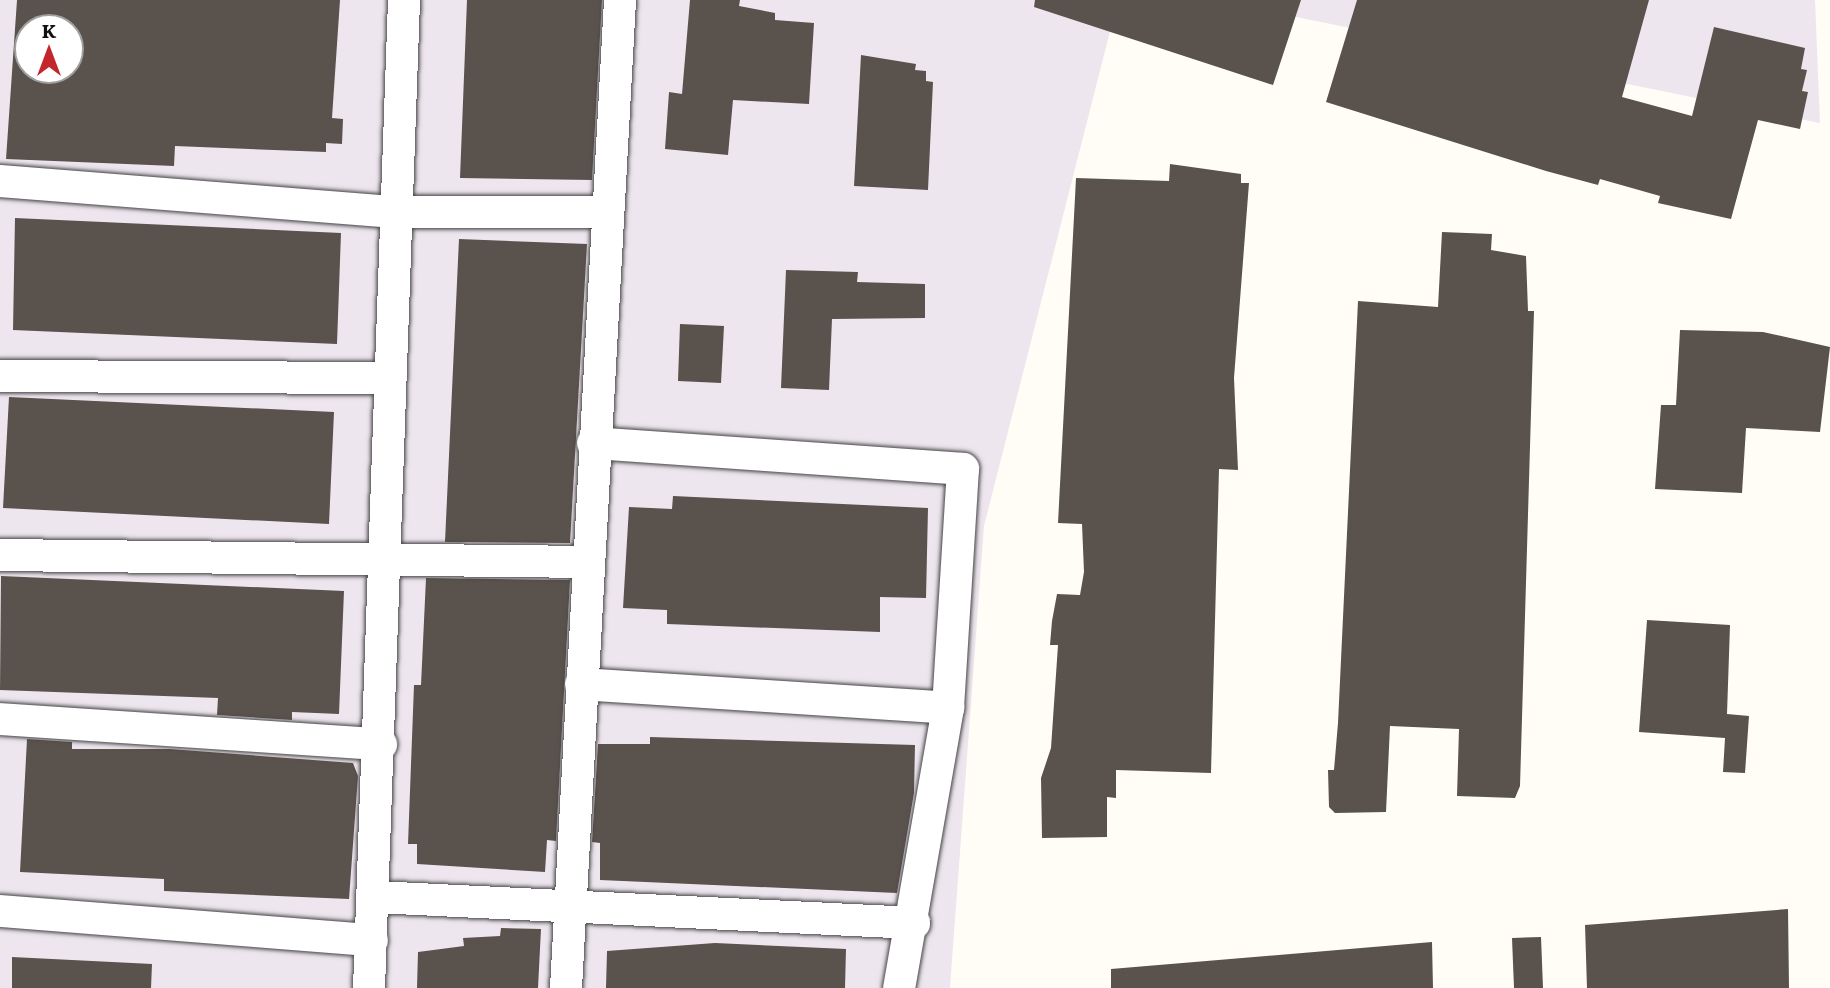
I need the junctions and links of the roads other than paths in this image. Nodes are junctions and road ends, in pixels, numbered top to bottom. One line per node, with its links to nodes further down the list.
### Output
1 (404, 0): 4 (street)
2 (620, 0): 5 (street)
3 (0, 181): 4 (street)
4 (392, 212): 5 (street); 7 (street)
5 (605, 212): 8 (street)
6 (0, 376): 7 (street)
7 (390, 378): 10 (street)
8 (593, 443): 11 (street); 13 (street)
9 (0, 555): 10 (street)
10 (387, 560): 11 (street); 15 (street)
11 (587, 562): 12 (street)
12 (581, 684): 13 (street); 17 (street)
13 (948, 708): 19 (street)
14 (0, 719): 15 (street)
15 (381, 744): 16 (street)
16 (375, 897): 17 (street); 20 (street)
17 (570, 904): 19 (street); 22 (street)
18 (0, 911): 20 (street)
19 (914, 923): 23 (street)
20 (372, 940): 21 (street)
21 (369, 988)
22 (566, 988)
23 (899, 988)

